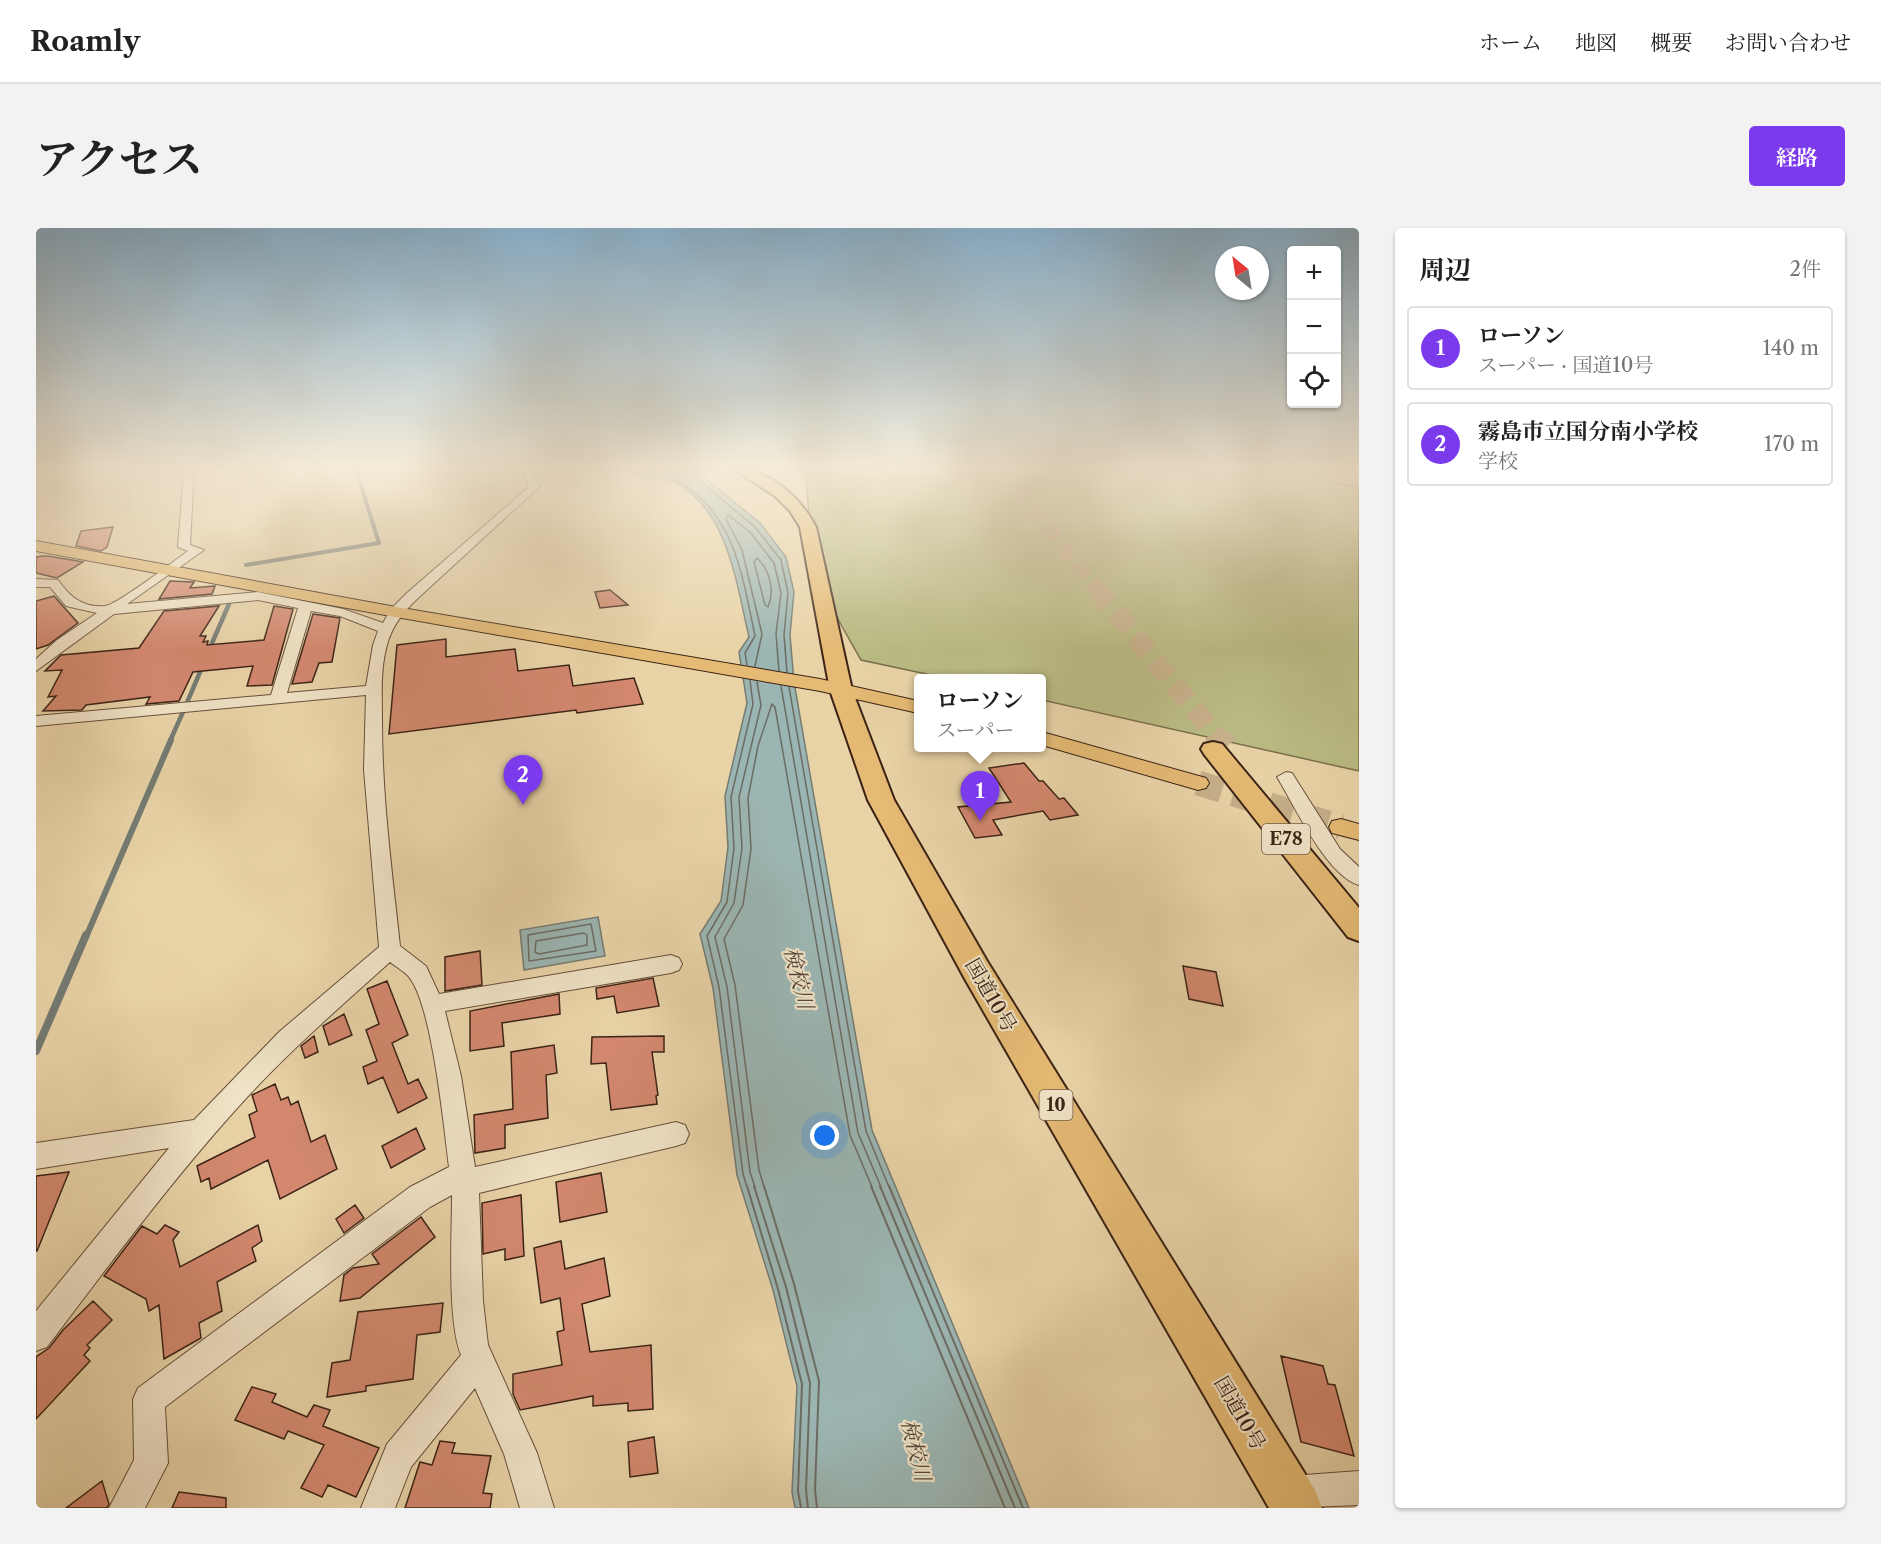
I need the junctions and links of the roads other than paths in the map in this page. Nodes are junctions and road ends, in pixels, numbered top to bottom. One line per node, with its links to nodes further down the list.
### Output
1 (185, 530): 5 (street)
2 (488, 530): 9 (street)
3 (808, 530): 12 (highway, 国道10号 / 10)
4 (36, 546): 5 (main road)
5 (168, 570): 8 (street); 9 (main road)
6 (36, 583): 8 (street)
7 (305, 607): 8 (street); 10 (street); 14 (street)
8 (109, 610): 11 (street)
9 (396, 612): 10 (street); 12 (main road)
10 (386, 629): 13 (street)
11 (36, 667)
12 (831, 688): 15 (main road); 33 (highway, 国道10号 / 10)
13 (375, 690): 14 (street); 23 (street)
14 (278, 699): 16 (street)
15 (914, 706)
16 (36, 721)
17 (1046, 739): 19 (main road)
18 (1286, 777): 20 (street)
19 (1198, 783)
20 (1359, 878)
21 (1359, 908): 22 (highway, E78)
22 (1359, 929)
23 (390, 950): 25 (street); 26 (street)
24 (671, 964): 25 (street)
25 (432, 1004): 29 (street)
26 (202, 1131): 28 (street); 30 (street)
27 (676, 1134): 29 (street)
28 (36, 1156)
29 (463, 1178): 31 (street); 34 (street)
30 (36, 1336)
31 (479, 1358): 35 (street); 36 (street)
32 (1359, 1488): 33 (street)
33 (1292, 1501)
34 (126, 1508)
35 (378, 1508)
36 (537, 1508)

